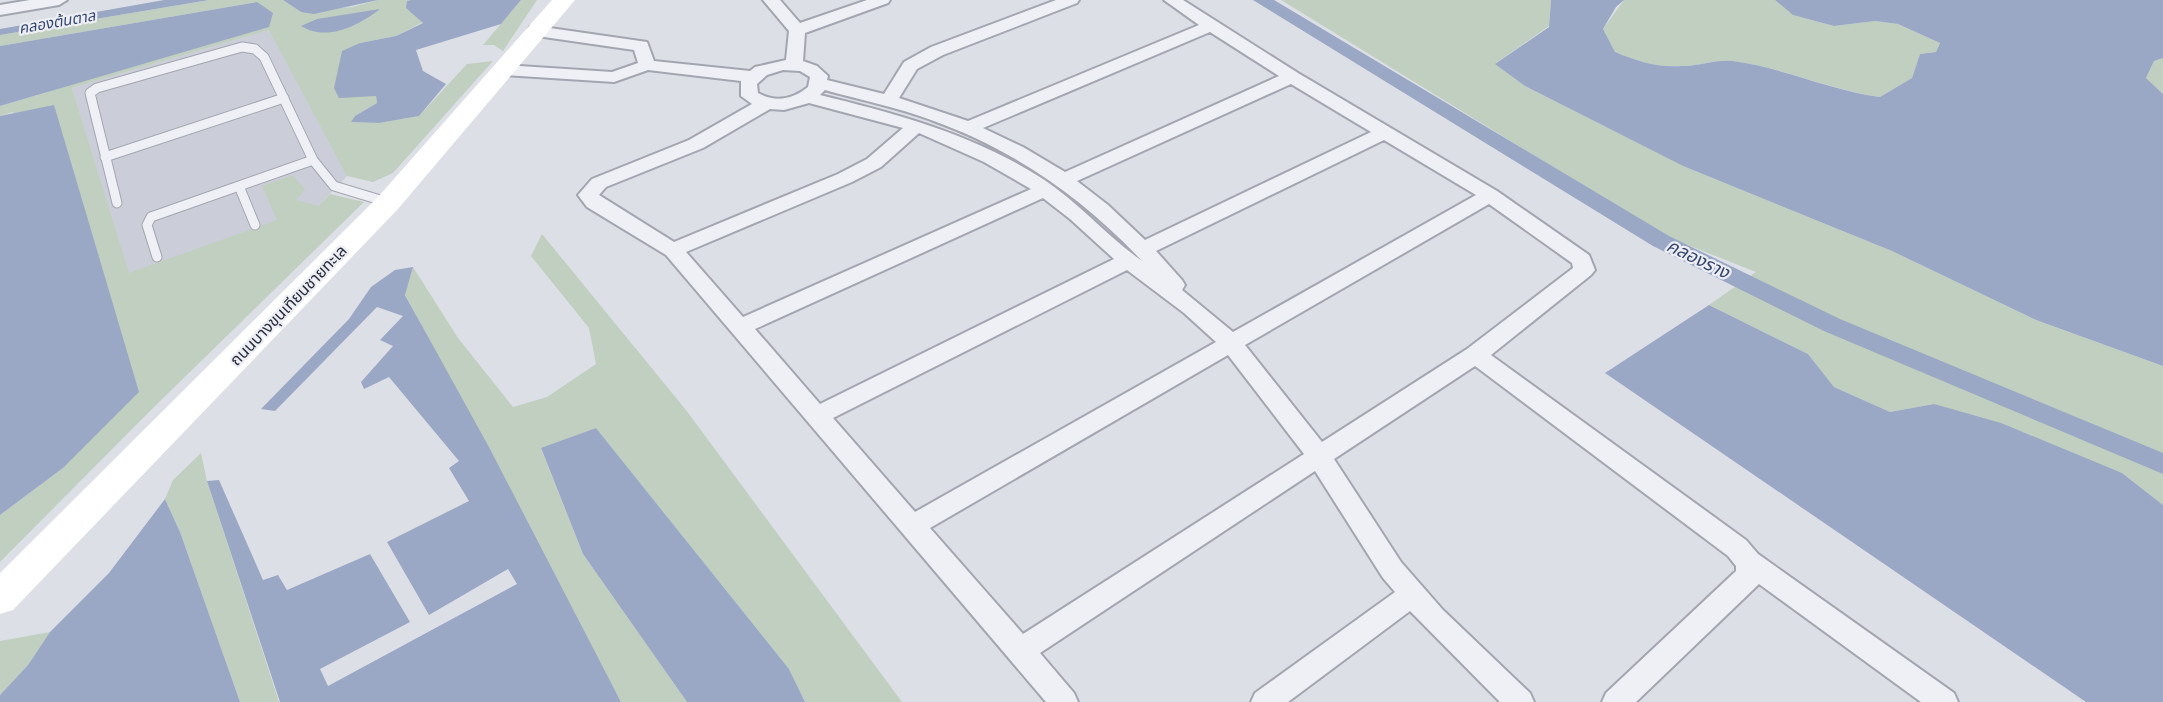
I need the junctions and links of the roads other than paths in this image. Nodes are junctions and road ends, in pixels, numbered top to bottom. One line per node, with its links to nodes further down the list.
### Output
1 (59, 0): 7 (street)
2 (564, 0): 11 (main road, ถนนบางขุนเทียนชายทะเล)
3 (771, 0): 10 (street)
4 (882, 0): 10 (street)
5 (1071, 0): 19 (street)
6 (1172, 0): 9 (street)
7 (24, 3): 8 (street)
8 (0, 10)
9 (1212, 25): 16 (street); 22 (street)
10 (797, 30): 13 (street)
11 (536, 31): 12 (street); 14 (main road, ถนนบางขุนเทียนชายทะเล)
12 (647, 65): 14 (street); 15 (street)
13 (794, 65): 15 (street); 17 (street)
14 (503, 70): 31 (main road, ถนนบางขุนเทียนชายทะเล)
15 (753, 77): 20 (street)
16 (1292, 77): 23 (street); 26 (street)
17 (813, 90): 19 (street); 20 (street); 21 (street)
18 (284, 98): 24 (lane); 24 (lane); 25 (lane)
19 (889, 101): 22 (street)
20 (766, 104): 33 (street)
21 (916, 126): 28 (street); 33 (street)
22 (967, 128): 26 (street)
23 (1386, 132): 29 (street); 34 (street)
24 (105, 157): 30 (lane)
25 (313, 160): 27 (lane); 31 (lane)
26 (1064, 180): 34 (street)
27 (239, 186): 32 (lane); 35 (lane)
28 (1044, 190): 34 (street); 36 (street)
29 (1490, 195): 37 (street); 38 (street)
30 (117, 203)
31 (388, 203): 44 (main road, ถนนบางขุนเทียนชายทะเล)
32 (255, 225)
33 (673, 250): 36 (street)
34 (1137, 255): 37 (street); 39 (street)
35 (157, 257)
36 (740, 327): 39 (street)
37 (1231, 343): 40 (street); 41 (street)
38 (1474, 355): 40 (street); 42 (street)
39 (816, 416): 41 (street)
40 (1318, 455): 43 (street); 45 (street)
41 (912, 526): 45 (street)
42 (1749, 562): 49 (street); 50 (street)
43 (1413, 594): 47 (street); 48 (street)
44 (0, 598)
45 (1020, 651): 46 (street)
46 (1064, 702)
47 (1265, 702)
48 (1520, 702)
49 (1616, 702)
50 (1944, 702)

